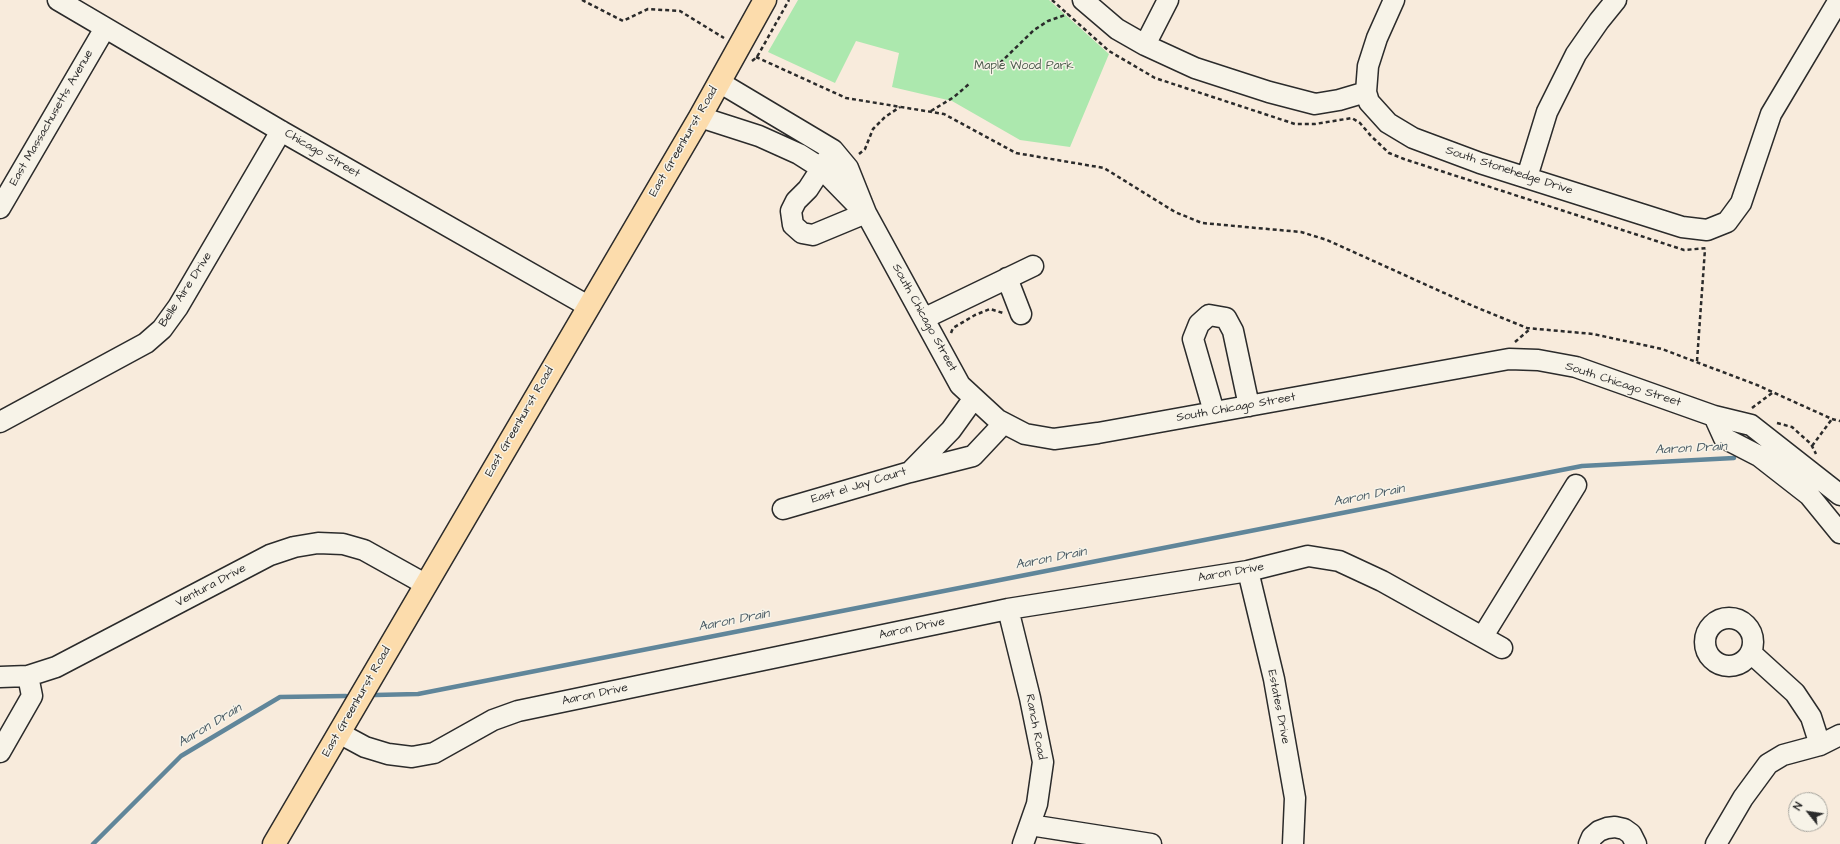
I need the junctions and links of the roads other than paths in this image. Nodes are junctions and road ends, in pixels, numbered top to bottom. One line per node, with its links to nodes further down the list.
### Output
1 (58, 0): 8 (street, Chicago Street)
2 (766, 0): 10 (main road, East Greenhurst Road)
3 (1083, 0): 9 (street)
4 (1168, 0): 9 (street)
5 (1394, 0): 11 (street)
6 (1616, 0): 16 (street)
7 (1839, 0): 16 (street, South Stonehedge Drive)
8 (105, 28): 13 (street, Chicago Street); 17 (street, East Massachusetts Avenue)
9 (1145, 45): 11 (street)
10 (719, 82): 12 (main road, East Greenhurst Road); 14 (street, South Chicago Street)
11 (1366, 92): 16 (street, South Stonehedge Drive)
12 (700, 117): 15 (street, South Chicago Street); 21 (main road, East Greenhurst Road)
13 (281, 131): 21 (street, Chicago Street); 28 (street, Belle Aire Drive)
14 (833, 150): 15 (street); 18 (street, South Chicago Street)
15 (821, 168): 18 (street, South Chicago Street); 18 (street)
16 (1527, 177)
17 (0, 208)
18 (866, 214): 23 (street, South Chicago Street)
19 (1033, 266): 20 (street)
20 (1007, 278): 22 (street); 23 (street)
21 (588, 306): 36 (main road, East Greenhurst Road)
22 (1014, 317)
23 (925, 318): 24 (street, South Chicago Street)
24 (974, 398): 29 (street, South Chicago Street); 30 (street, East el Jay Court)
25 (1249, 406): 26 (street, South Chicago Street); 26 (street); 27 (street, South Chicago Street)
26 (1214, 412): 29 (street, South Chicago Street)
27 (1714, 416): 32 (street, South Chicago Street); 34 (street)
28 (0, 422)
29 (1004, 423): 30 (street)
30 (910, 472): 33 (street, East el Jay Court)
31 (1576, 485): 38 (street)
32 (1840, 495)
33 (783, 509)
34 (1840, 533)
35 (1248, 571): 37 (street, Aaron Drive); 38 (street, Aaron Drive); 52 (street, Estates Drive)
36 (425, 584): 41 (street, Ventura Drive); 43 (main road, East Greenhurst Road)
37 (1008, 609): 43 (street, Aaron Drive); 48 (street, Ranch Road)
38 (1483, 636): 39 (street, Aaron Drive)
39 (1502, 648)
40 (1750, 653): 45 (street)
41 (28, 676): 42 (street, Ventura Drive); 47 (street)
42 (0, 677)
43 (339, 733): 49 (main road, East Greenhurst Road)
44 (1840, 735): 45 (street)
45 (1820, 745): 46 (street); 55 (street)
46 (1840, 750)
47 (0, 752)
48 (1030, 825): 50 (street, Ranch Road); 51 (street)
49 (274, 844)
50 (1023, 844)
51 (1151, 844)
52 (1293, 844)
53 (1589, 844): 54 (street)
54 (1636, 844)
55 (1716, 844)

